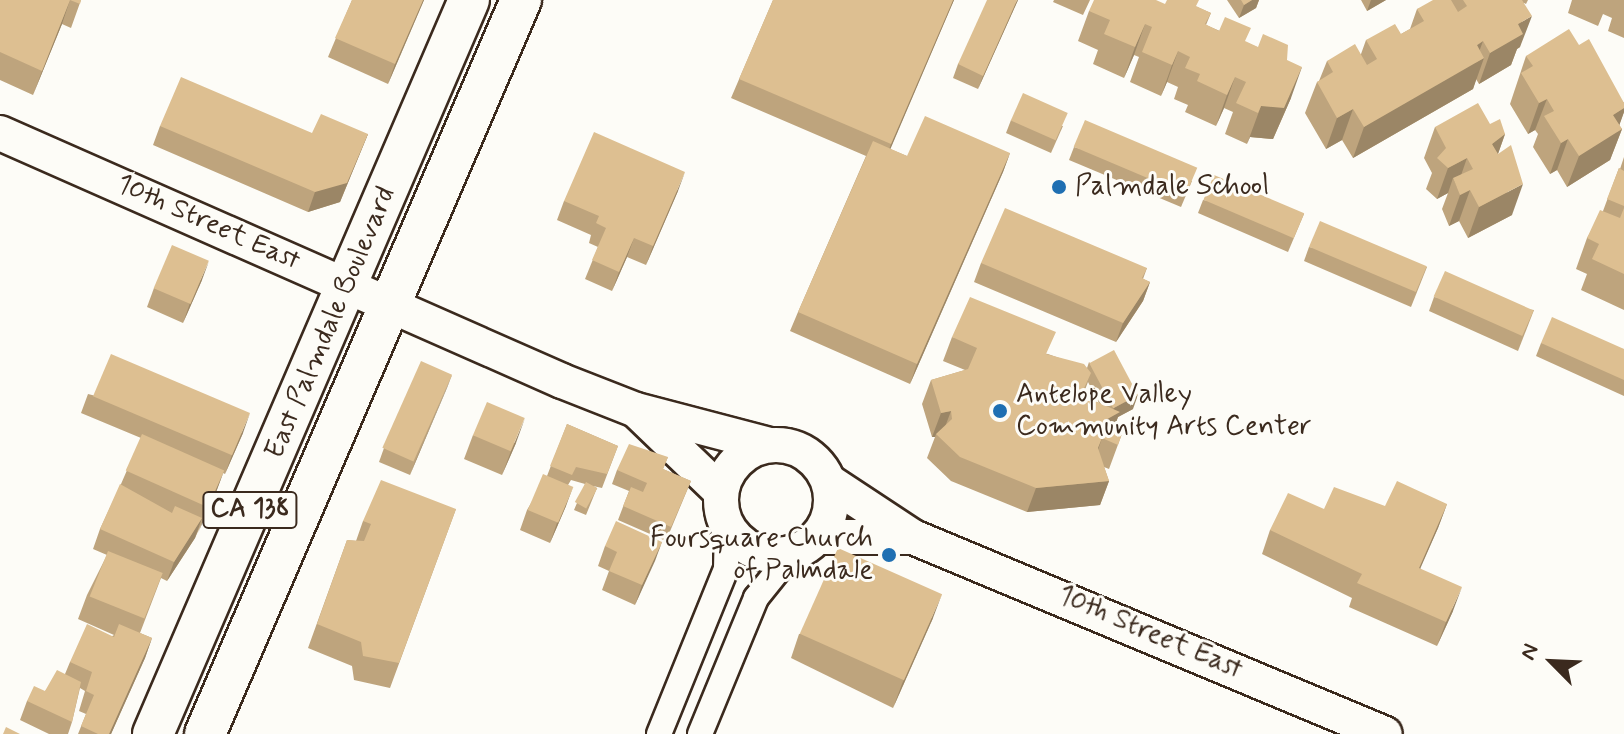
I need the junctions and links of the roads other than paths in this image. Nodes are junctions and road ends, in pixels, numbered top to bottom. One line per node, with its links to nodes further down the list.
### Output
1 (469, 0): 4 (highway, East Palmdale Boulevard / CA 138)
2 (521, 0): 5 (highway, East Palmdale Boulevard / CA 138)
3 (0, 133): 4 (main road, 10th Street East)
4 (349, 287): 5 (main road, 10th Street East); 13 (highway, East Palmdale Boulevard / CA 138)
5 (390, 305): 6 (main road, 10th Street East); 14 (highway, East Palmdale Boulevard / CA 138)
6 (636, 410): 7 (main road, 10th Street East); 9 (main road, 10th Street East)
7 (769, 445): 8 (main road); 9 (main road)
8 (831, 483): 11 (main road, 10th Street East); 12 (main road)
9 (721, 492): 10 (main road)
10 (727, 526): 12 (main road); 15 (street)
11 (913, 537): 12 (main road, 10th Street East); 17 (main road, 10th Street East)
12 (806, 544): 16 (street)
13 (153, 734)
14 (205, 734)
15 (659, 734)
16 (700, 734)
17 (1385, 734)

